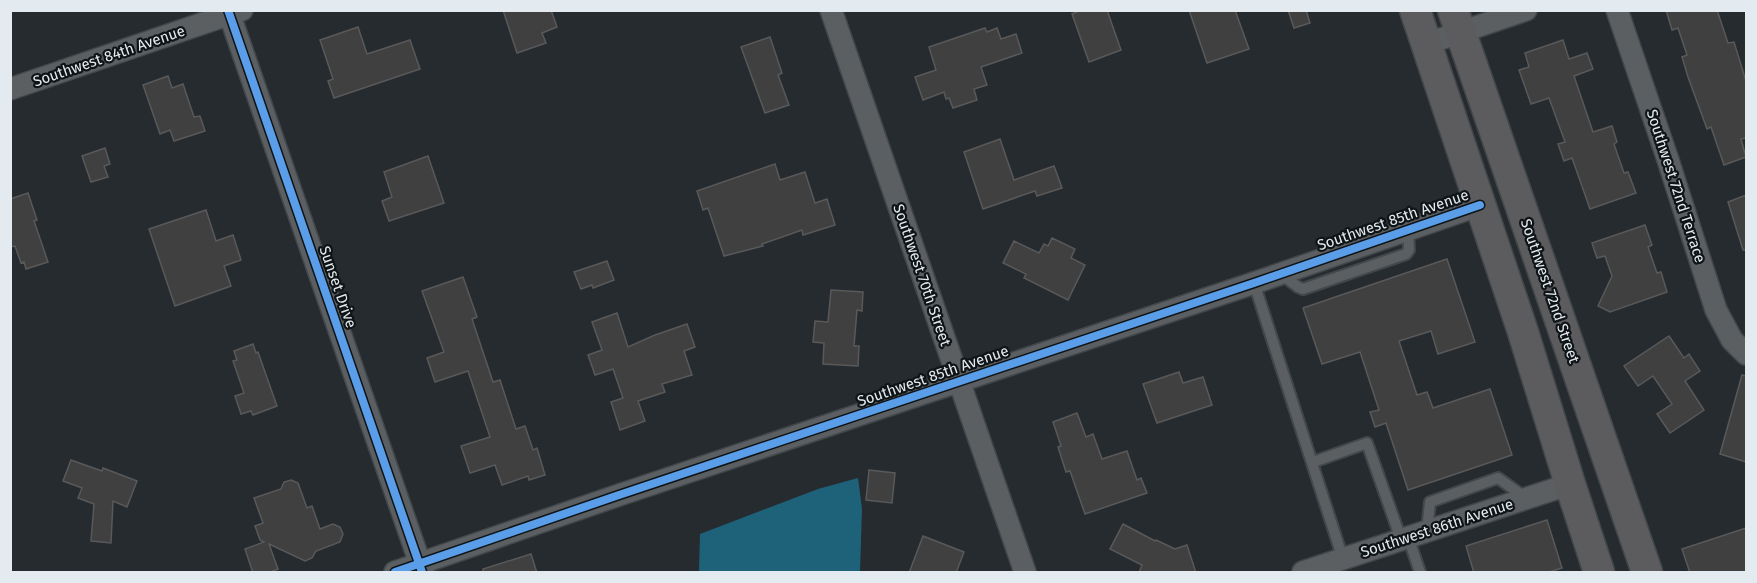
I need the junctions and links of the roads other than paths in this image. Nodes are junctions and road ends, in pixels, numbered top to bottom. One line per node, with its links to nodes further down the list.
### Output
1 (831, 10): 13 (street, Southwest 70th Street)
2 (1415, 10): 7 (main road)
3 (1526, 10): 6 (street)
4 (1617, 10): 12 (street, Southwest 72nd Terrace)
5 (233, 12): 8 (street, Southwest 84th Avenue); 18 (street, Sunset Drive)
6 (1456, 21): 7 (street); 11 (main road, Southwest 72nd Street)
7 (1426, 44): 9 (main road)
8 (10, 89)
9 (1480, 204): 10 (street, Southwest 85th Avenue); 11 (main road); 15 (main road)
10 (1254, 283): 13 (street, Southwest 85th Avenue); 14 (lane)
11 (1547, 284): 24 (main road, Southwest 72nd Street)
12 (1746, 354)
13 (959, 381): 18 (street, Southwest 85th Avenue); 20 (street, Southwest 70th Street)
14 (1313, 462): 16 (lane); 17 (lane)
15 (1570, 484): 16 (street, Southwest 86th Avenue); 23 (main road)
16 (1412, 536): 17 (street, Southwest 86th Avenue); 22 (lane)
17 (1343, 559): 21 (street, Southwest 86th Avenue)
18 (421, 568): 19 (street, Southwest 85th Avenue)
19 (395, 573)
20 (1025, 573)
21 (1304, 573)
22 (1420, 573)
23 (1599, 573)
24 (1647, 573)

